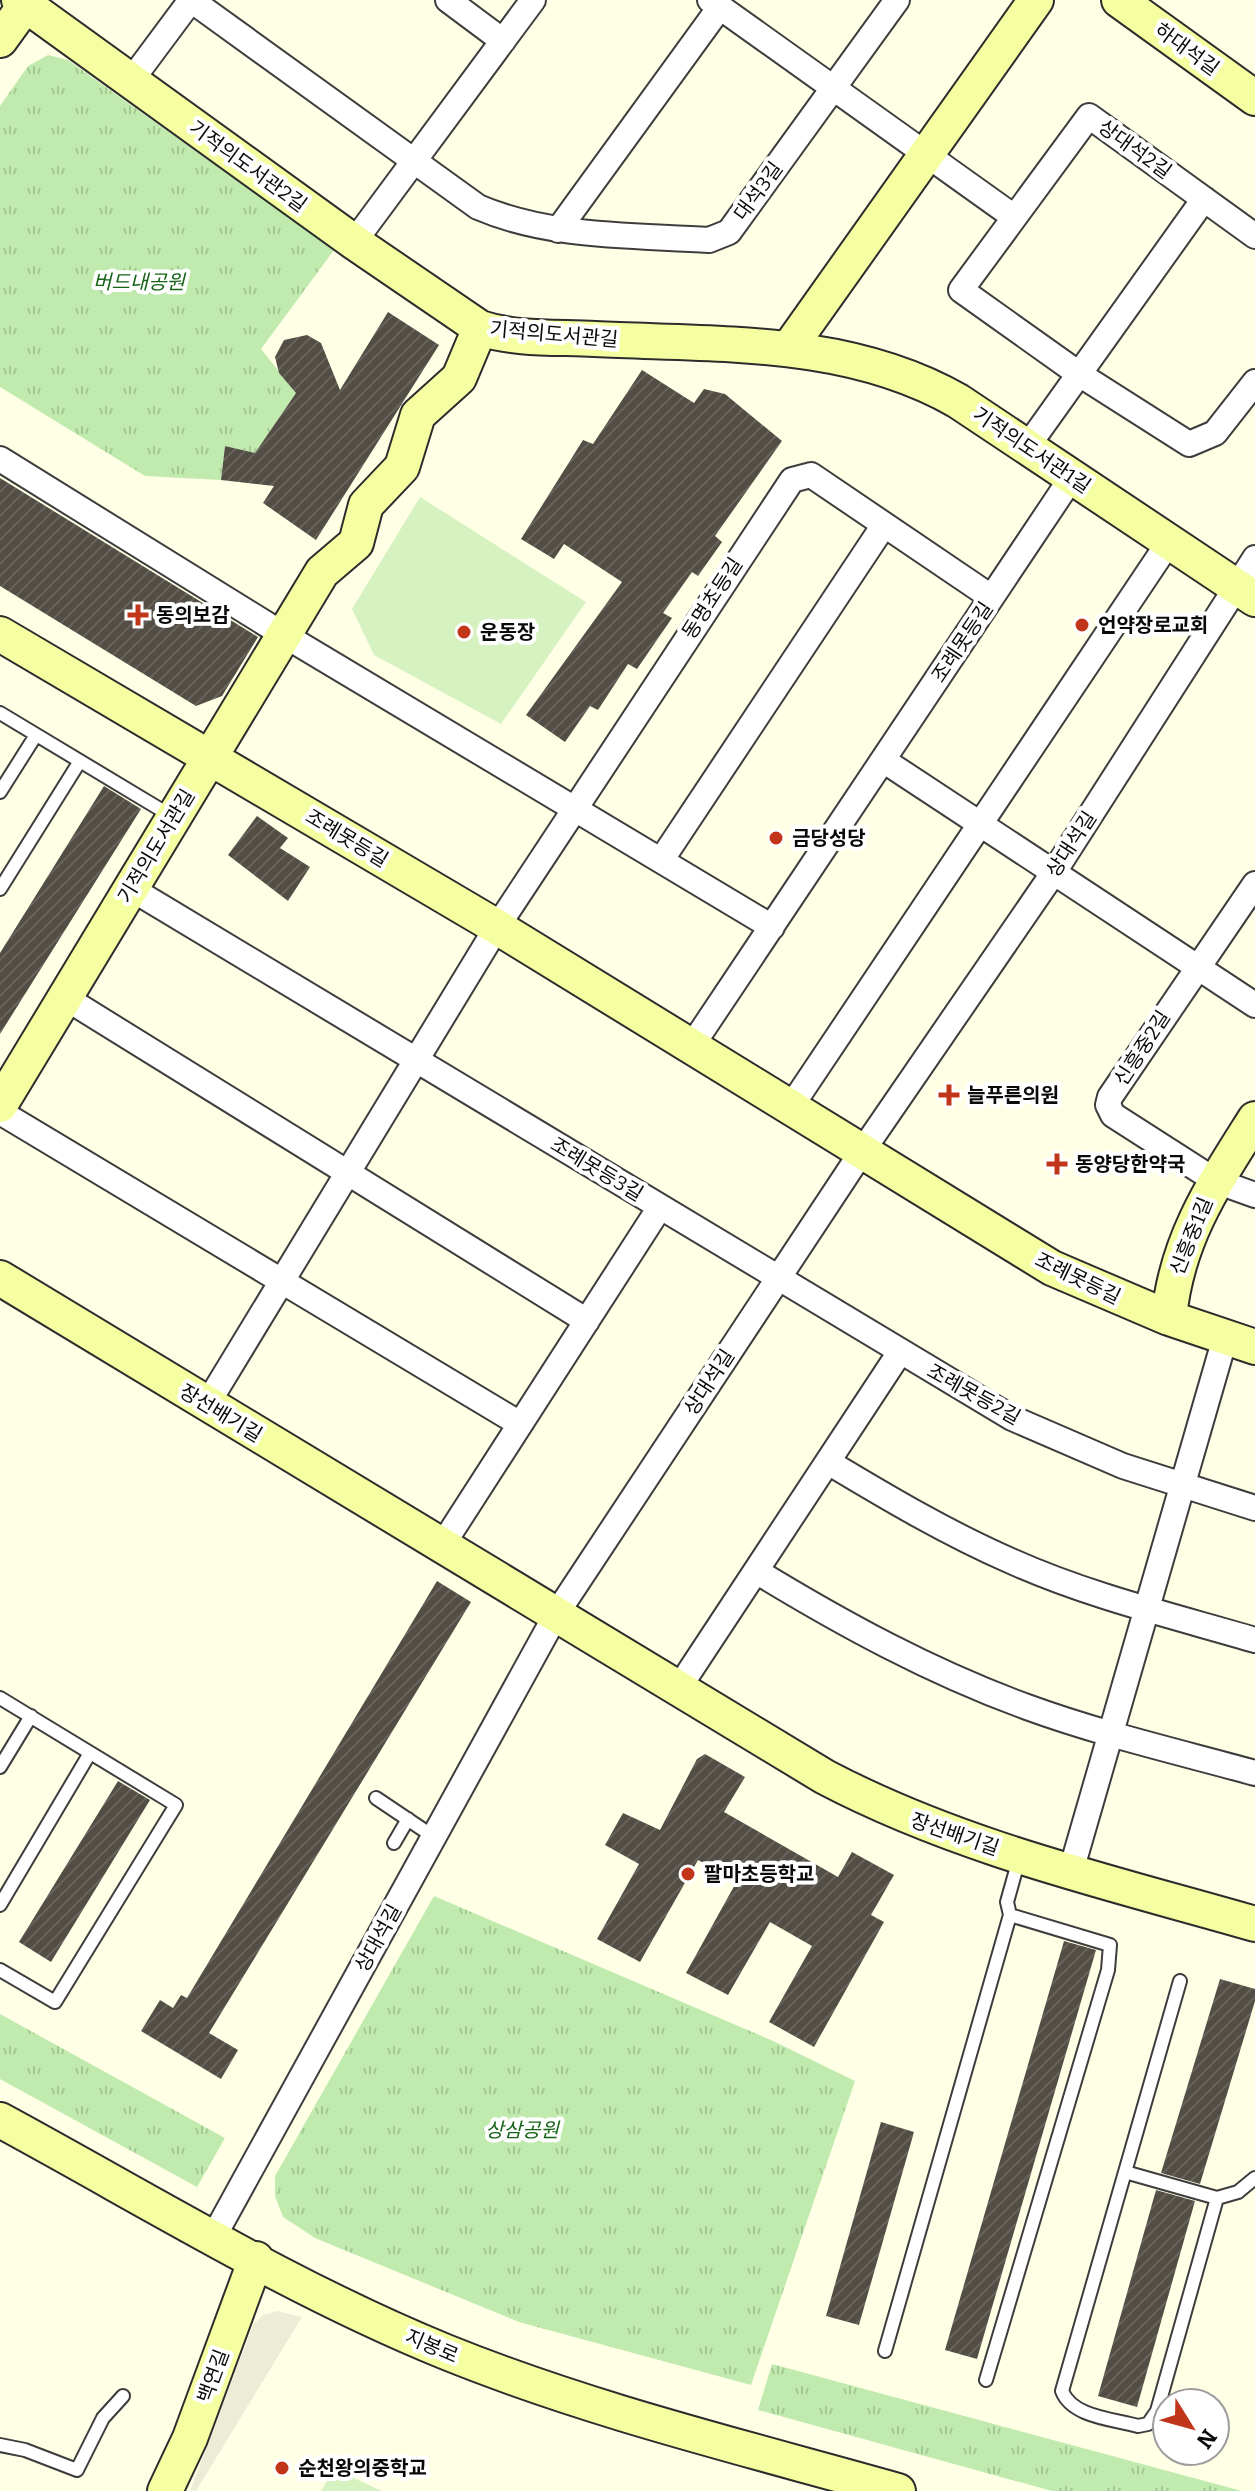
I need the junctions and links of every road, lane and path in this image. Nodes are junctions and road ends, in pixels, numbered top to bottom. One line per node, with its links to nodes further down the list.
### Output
1 (191, 0): 11 (street); 15 (street, 대석3길)
2 (448, 0): 10 (street)
3 (533, 0): 10 (street)
4 (897, 0): 12 (street, 대석3길)
5 (1036, 0): 14 (street)
6 (1119, 0): 13 (street, 하대석길)
7 (24, 2): 9 (street); 11 (street, 기적의도서관2길)
8 (715, 3): 12 (street); 18 (street)
9 (0, 40)
10 (503, 41): 15 (street)
11 (130, 82): 20 (street, 기적의도서관2길)
12 (833, 88): 14 (street); 18 (street, 대석3길)
13 (1255, 98)
14 (927, 154): 17 (street); 22 (street)
15 (413, 162): 18 (street, 대석3길); 20 (street)
16 (1204, 199): 17 (street, 상대석2길); 19 (street, 상대석2길); 23 (street)
17 (1014, 217): 23 (street, 상대석2길)
18 (558, 230)
19 (1255, 236)
20 (354, 242): 21 (street, 기적의도서관2길)
21 (480, 328): 22 (street, 기적의도서관길); 34 (street, 기적의도서관길)
22 (789, 348): 25 (street, 기적의도서관1길)
23 (1079, 374): 24 (street, 상대석2길); 25 (street)
24 (1252, 392)
25 (1027, 447): 27 (street, 기적의도서관1길)
26 (0, 459): 34 (street)
27 (1072, 477): 29 (street, 기적의도서관1길); 32 (street, 조례못등길)
28 (884, 525): 32 (street, 동명초등길); 41 (street, 동명초등길); 44 (street)
29 (1169, 542): 31 (street, 기적의도서관1길); 43 (street)
30 (1255, 558): 31 (street, 상대석길)
31 (1245, 593): 45 (street, 상대석길)
32 (991, 597): 38 (street, 조례못등길)
33 (0, 634): 37 (street, 조례못등길)
34 (284, 635): 37 (street, 기적의도서관길); 41 (street)
35 (0, 713): 36 (lane)
36 (36, 735): 39 (lane); 40 (lane)
37 (211, 757): 42 (street, 기적의도서관길); 49 (street, 조례못등길)
38 (883, 760): 43 (street); 50 (street, 조례못등길)
39 (80, 761): 42 (lane); 48 (lane)
40 (0, 792)
41 (575, 807): 44 (street); 49 (street, 동명초등길)
42 (173, 817): 47 (street, 기적의도서관길)
43 (980, 824): 45 (street); 57 (street)
44 (662, 859): 50 (street)
45 (1054, 872): 51 (street); 60 (street, 상대석길)
46 (1255, 884): 51 (street, 신흥중2길)
47 (130, 888): 52 (street, 기적의도서관길); 55 (street, 조례못등3길)
48 (0, 889)
49 (497, 927): 54 (street, 조례못등길); 55 (street)
50 (772, 927): 54 (street, 조례못등길)
51 (1196, 966): 53 (street); 62 (street, 신흥중2길)
52 (64, 997): 56 (street, 기적의도서관길); 61 (street)
53 (1255, 1005)
54 (691, 1047): 57 (street, 조례못등길)
55 (416, 1060): 61 (street); 64 (street, 조례못등3길)
56 (0, 1105)
57 (790, 1108): 60 (street, 조례못등길)
58 (0, 1112): 67 (street)
59 (1255, 1119): 62 (street, 신흥중1길)
60 (861, 1153): 66 (street, 상대석길); 68 (street, 조례못등길)
61 (348, 1172): 67 (street); 69 (street)
62 (1216, 1181): 63 (street); 68 (street, 신흥중1길)
63 (1255, 1195)
64 (660, 1207): 66 (street, 조례못등3길); 69 (street)
65 (0, 1278): 72 (street, 장선배기길)
66 (778, 1278): 71 (street, 조례못등2길); 80 (street, 상대석길)
67 (282, 1281): 72 (street); 73 (street)
68 (1169, 1318): 70 (street, 조례못등길)
69 (587, 1321): 73 (street)
70 (1240, 1342): 75 (street)
71 (900, 1352): 74 (street); 75 (street, 조례못등2길)
72 (206, 1406): 77 (street, 장선배기길)
73 (520, 1424): 77 (street)
74 (828, 1462): 78 (street); 79 (street)
75 (1182, 1486): 76 (street, 조례못등2길); 79 (street)
76 (1255, 1508)
77 (443, 1544): 80 (street, 장선배기길)
78 (756, 1571): 82 (street); 85 (street)
79 (1147, 1609): 81 (street); 85 (street)
80 (557, 1613): 82 (street, 장선배기길); 91 (street, 상대석길)
81 (1255, 1640)
82 (680, 1686): 93 (street, 장선배기길)
83 (0, 1698): 84 (lane)
84 (31, 1716): 86 (lane); 87 (lane)
85 (1111, 1734): 88 (street); 94 (street)
86 (90, 1753): 95 (lane); 98 (lane)
87 (0, 1767)
88 (1255, 1773)
89 (376, 1798): 90 (lane)
90 (408, 1819): 91 (lane); 92 (lane)
91 (434, 1837): 104 (street, 상대석길)
92 (394, 1843)
93 (1020, 1856): 94 (street, 장선배기길); 96 (lane)
94 (1071, 1871): 97 (street, 장선배기길)
95 (0, 1905)
96 (1010, 1915): 106 (lane); 107 (lane)
97 (1255, 1924)
98 (0, 1970)
99 (1180, 1981): 101 (lane)
100 (0, 2120): 104 (street, 지봉로)
101 (1125, 2172): 103 (lane); 103 (lane)
102 (1255, 2178): 103 (lane)
103 (1217, 2198)
104 (214, 2236): 105 (street, 지봉로)
105 (256, 2259): 110 (street, 백연길); 111 (street, 지봉로)
106 (885, 2351)
107 (986, 2380)
108 (123, 2396): 109 (lane)
109 (0, 2445)
110 (165, 2491)
111 (898, 2491)

